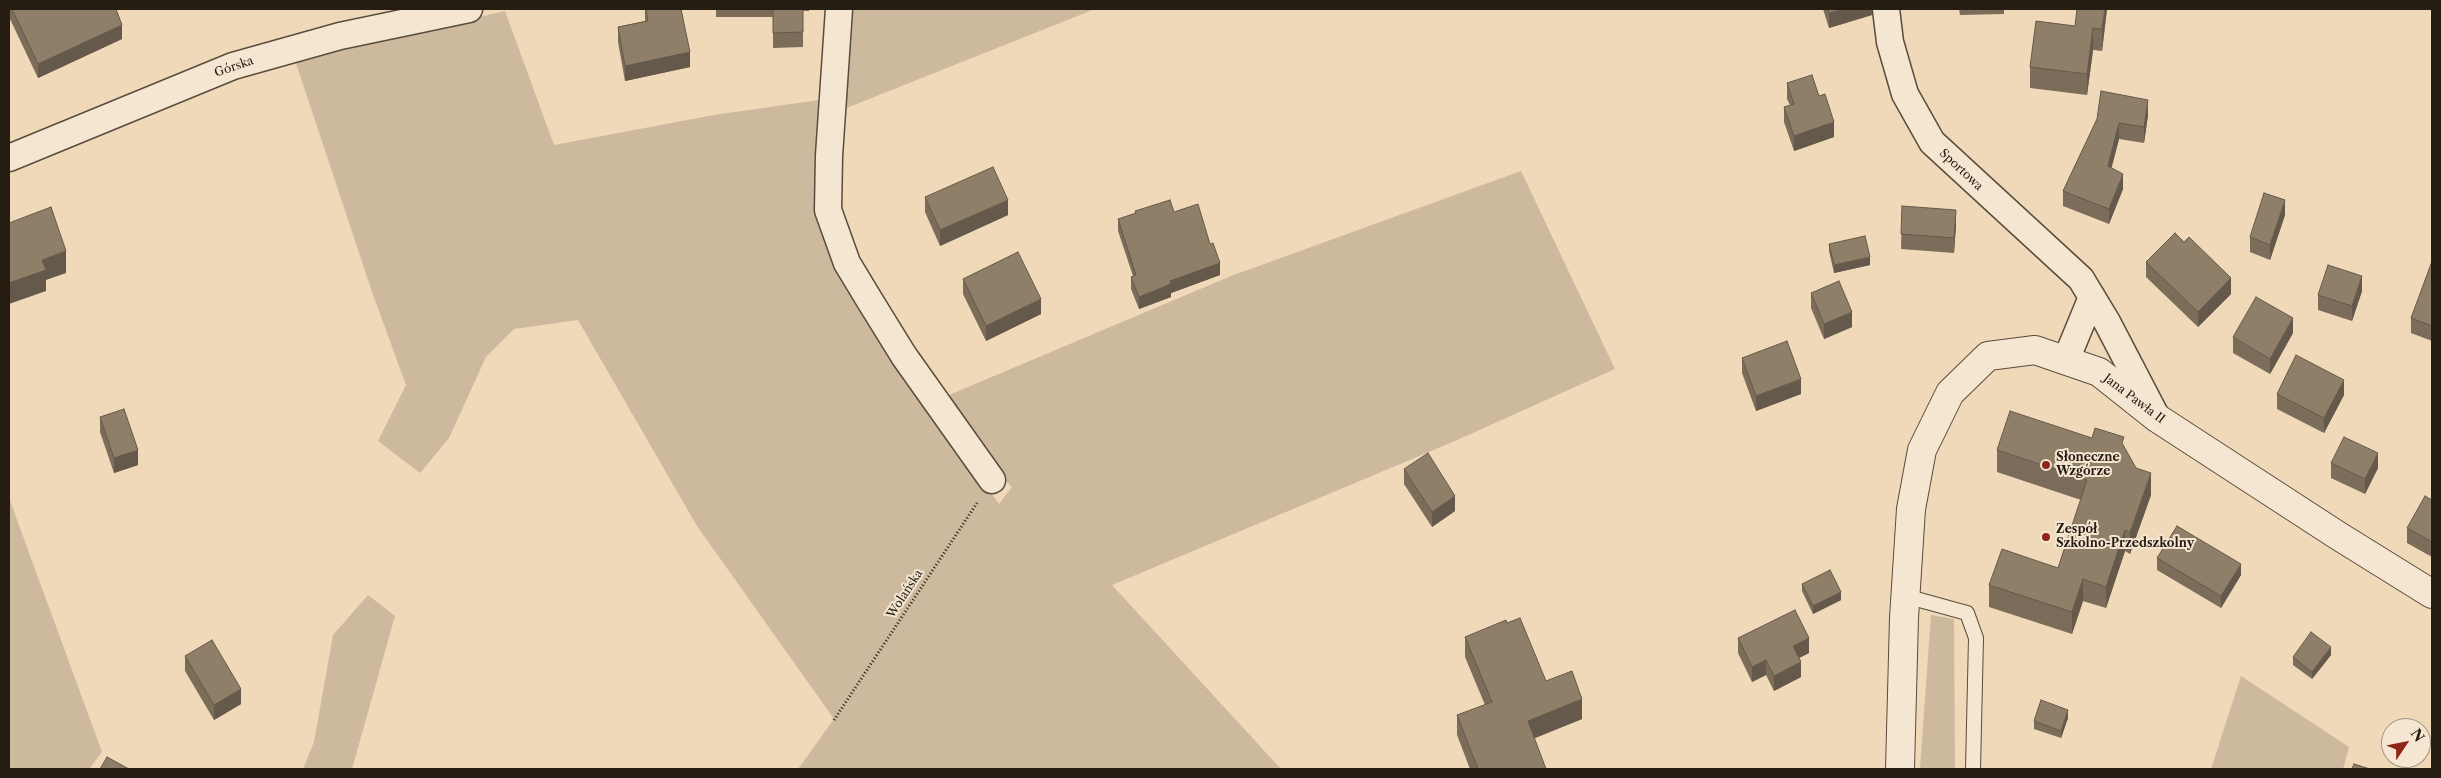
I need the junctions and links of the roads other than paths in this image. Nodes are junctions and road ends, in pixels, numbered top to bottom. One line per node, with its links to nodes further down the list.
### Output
1 (469, 9): 4 (street, Górska)
2 (839, 9): 8 (street)
3 (1886, 9): 5 (street, Sportowa)
4 (9, 158)
5 (2092, 297): 6 (street); 7 (street, Sportowa)
6 (2066, 360): 7 (street, Jana Pawła II); 10 (street, Jana Pawła II)
7 (2157, 418): 9 (street, Jana Pawła II)
8 (992, 480)
9 (2432, 594)
10 (1905, 596): 11 (street, Jana Pawła II); 12 (lane)
11 (1900, 769)
12 (1973, 769)

